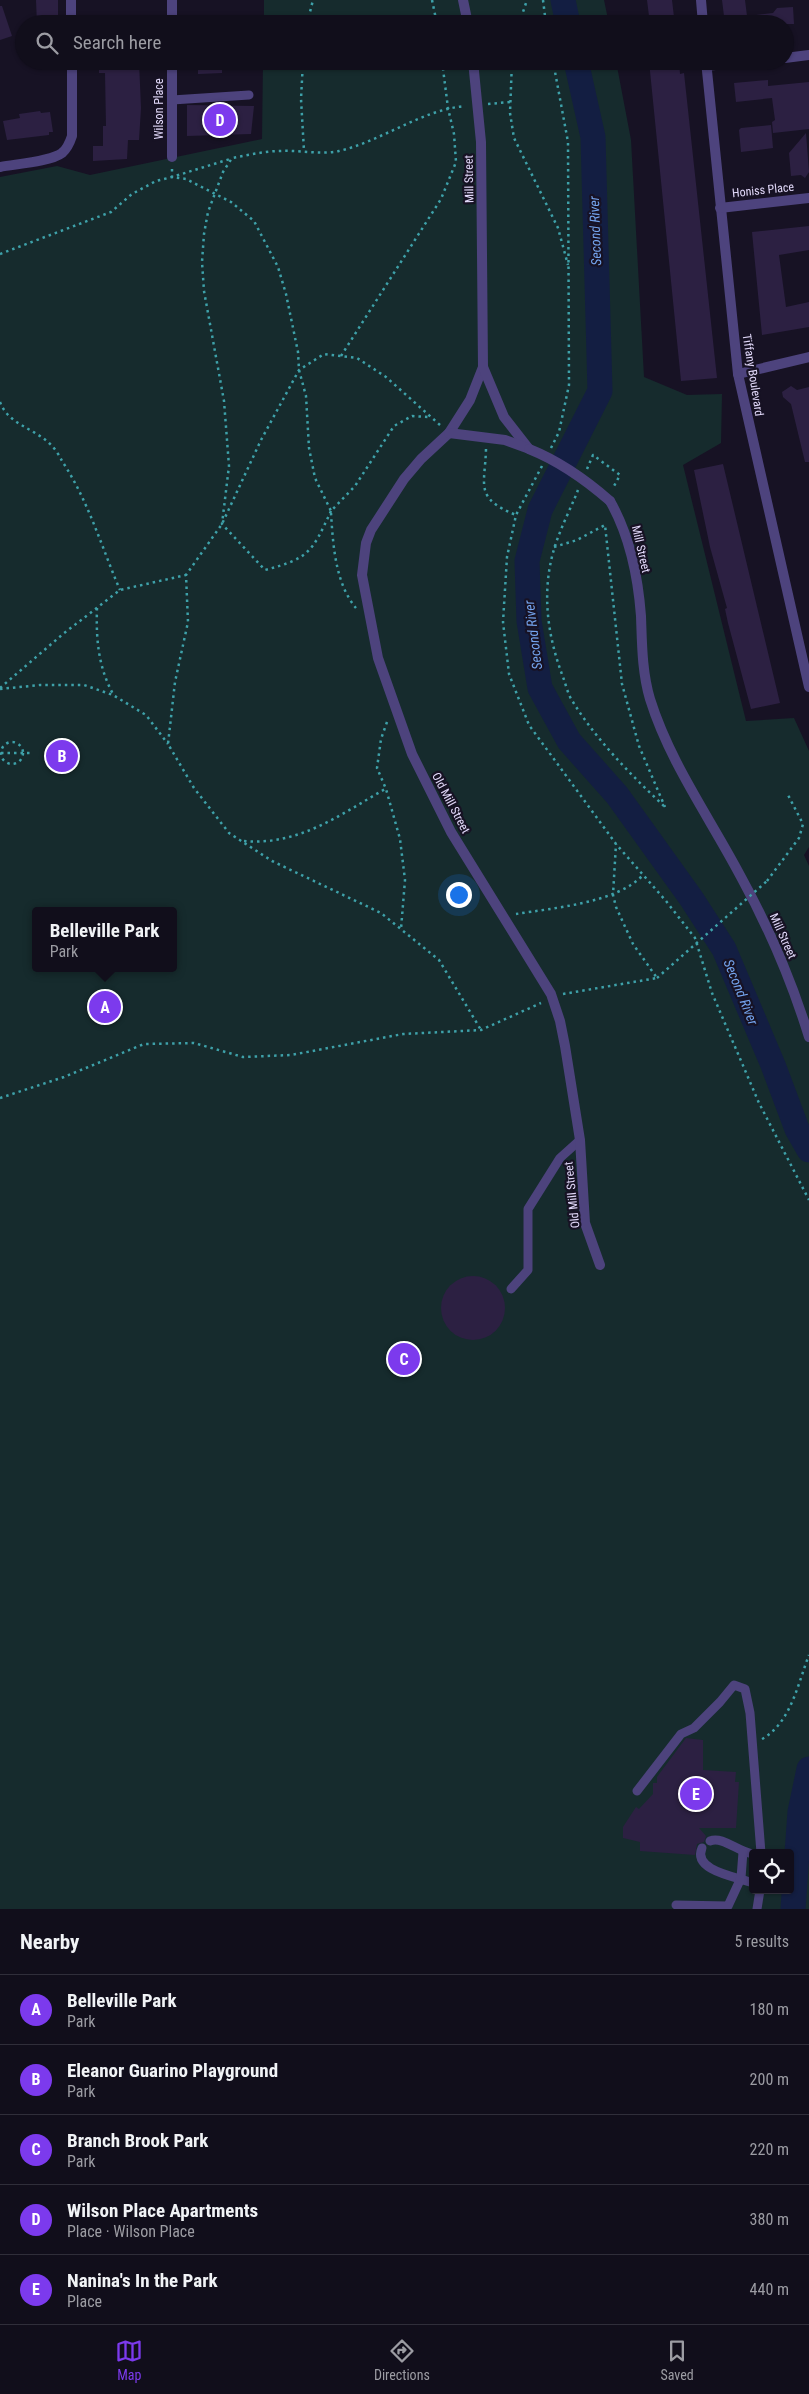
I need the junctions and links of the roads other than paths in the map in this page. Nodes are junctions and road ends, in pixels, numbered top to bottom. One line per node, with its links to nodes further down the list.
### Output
1 (71, 0): 5 (street)
2 (172, 0): 6 (street)
3 (462, 0): 7 (street)
4 (701, 0): 8 (street)
5 (72, 15)
6 (172, 15)
7 (466, 15)
8 (702, 15)
9 (809, 55): 10 (street)
10 (794, 57)
11 (72, 70): 18 (street)
12 (172, 70): 16 (street, Wilson Place)
13 (474, 70): 22 (street, Mill Street)
14 (707, 70): 20 (street, Tiffany Boulevard)
15 (249, 95): 16 (lane)
16 (172, 100): 17 (street, Wilson Place)
17 (172, 157)
18 (0, 167)
19 (809, 198): 20 (street, Honiss Place)
20 (720, 208): 23 (street, Tiffany Boulevard)
21 (809, 357): 23 (street)
22 (483, 367): 24 (street, Old Mill Street); 25 (street, Mill Street)
23 (738, 374): 26 (street, Tiffany Boulevard)
24 (450, 433): 25 (street); 29 (street, Old Mill Street)
25 (529, 449): 28 (street, Mill Street, bridge)
26 (805, 650): 27 (street, Tiffany Boulevard)
27 (809, 687)
28 (809, 1037)
29 (580, 1140): 30 (street, Old Mill Street); 31 (lane)
30 (600, 1265)
31 (511, 1289)
32 (637, 1791): 35 (lane)
33 (710, 1841): 36 (lane)
34 (702, 1848): 38 (lane)
35 (761, 1849)
36 (743, 1852): 37 (lane); 38 (lane)
37 (749, 1853)
38 (741, 1878): 39 (lane); 41 (lane)
39 (749, 1881)
40 (759, 1894): 42 (lane)
41 (676, 1905)
42 (757, 1909)

